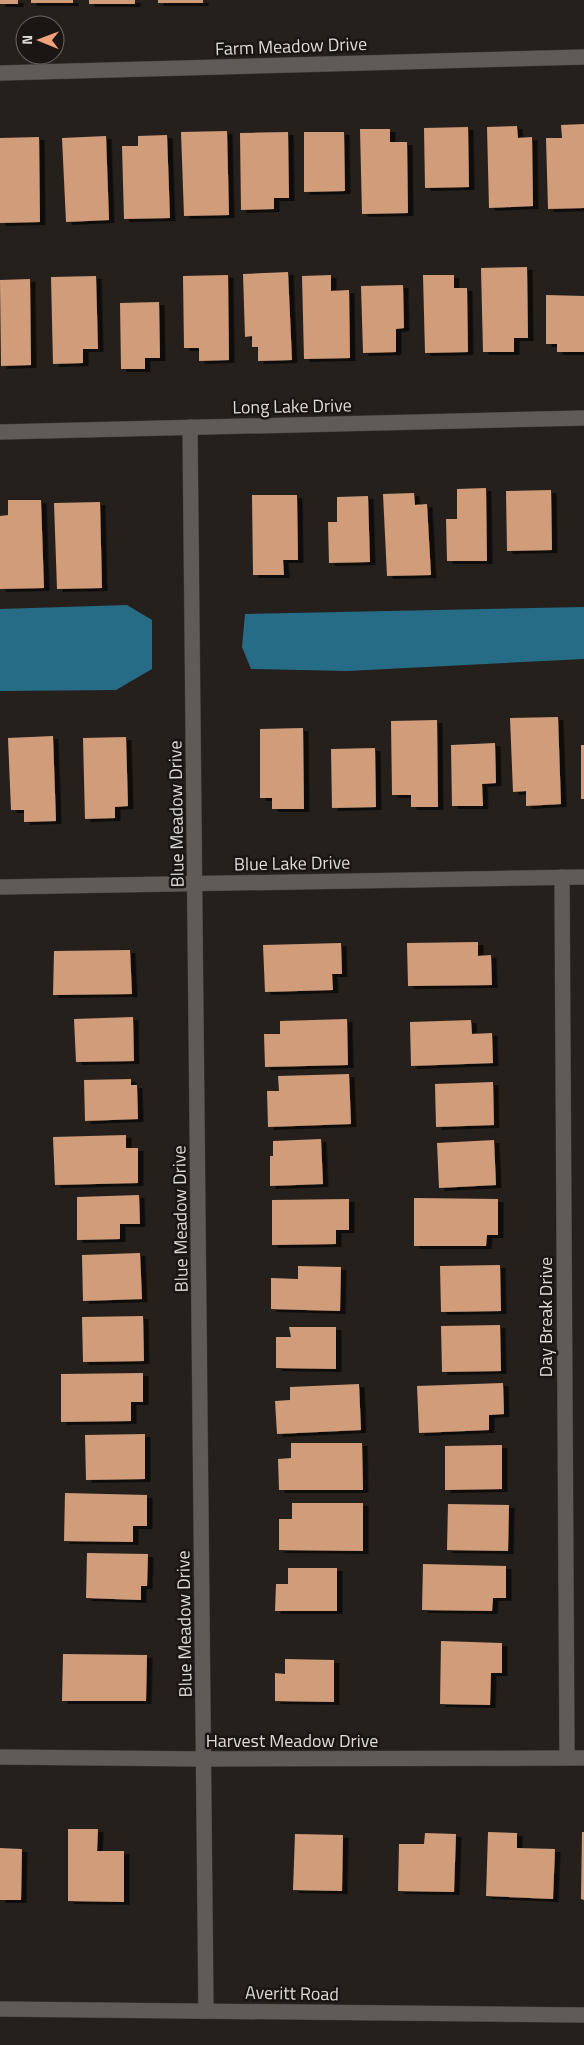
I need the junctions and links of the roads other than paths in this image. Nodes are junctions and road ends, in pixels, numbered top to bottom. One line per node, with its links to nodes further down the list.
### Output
1 (584, 57): 2 (street, Farm Meadow Drive)
2 (0, 73)
3 (584, 418): 4 (street, Long Lake Drive)
4 (190, 427): 5 (street, Long Lake Drive); 8 (street, Blue Meadow Drive)
5 (0, 432)
6 (584, 876): 7 (street, Blue Lake Drive)
7 (562, 877): 8 (street, Blue Lake Drive); 11 (street, Day Break Drive)
8 (195, 884): 9 (street, Blue Lake Drive); 13 (street, Blue Meadow Drive)
9 (0, 887)
10 (0, 1757): 13 (street, Harvest Meadow Drive)
11 (566, 1758): 12 (street, Harvest Meadow Drive); 13 (street, Harvest Meadow Drive)
12 (584, 1758)
13 (204, 1759): 15 (street, Blue Meadow Drive)
14 (0, 2009): 15 (street, Averitt Road)
15 (206, 2011): 16 (street, Averitt Road)
16 (584, 2015)

